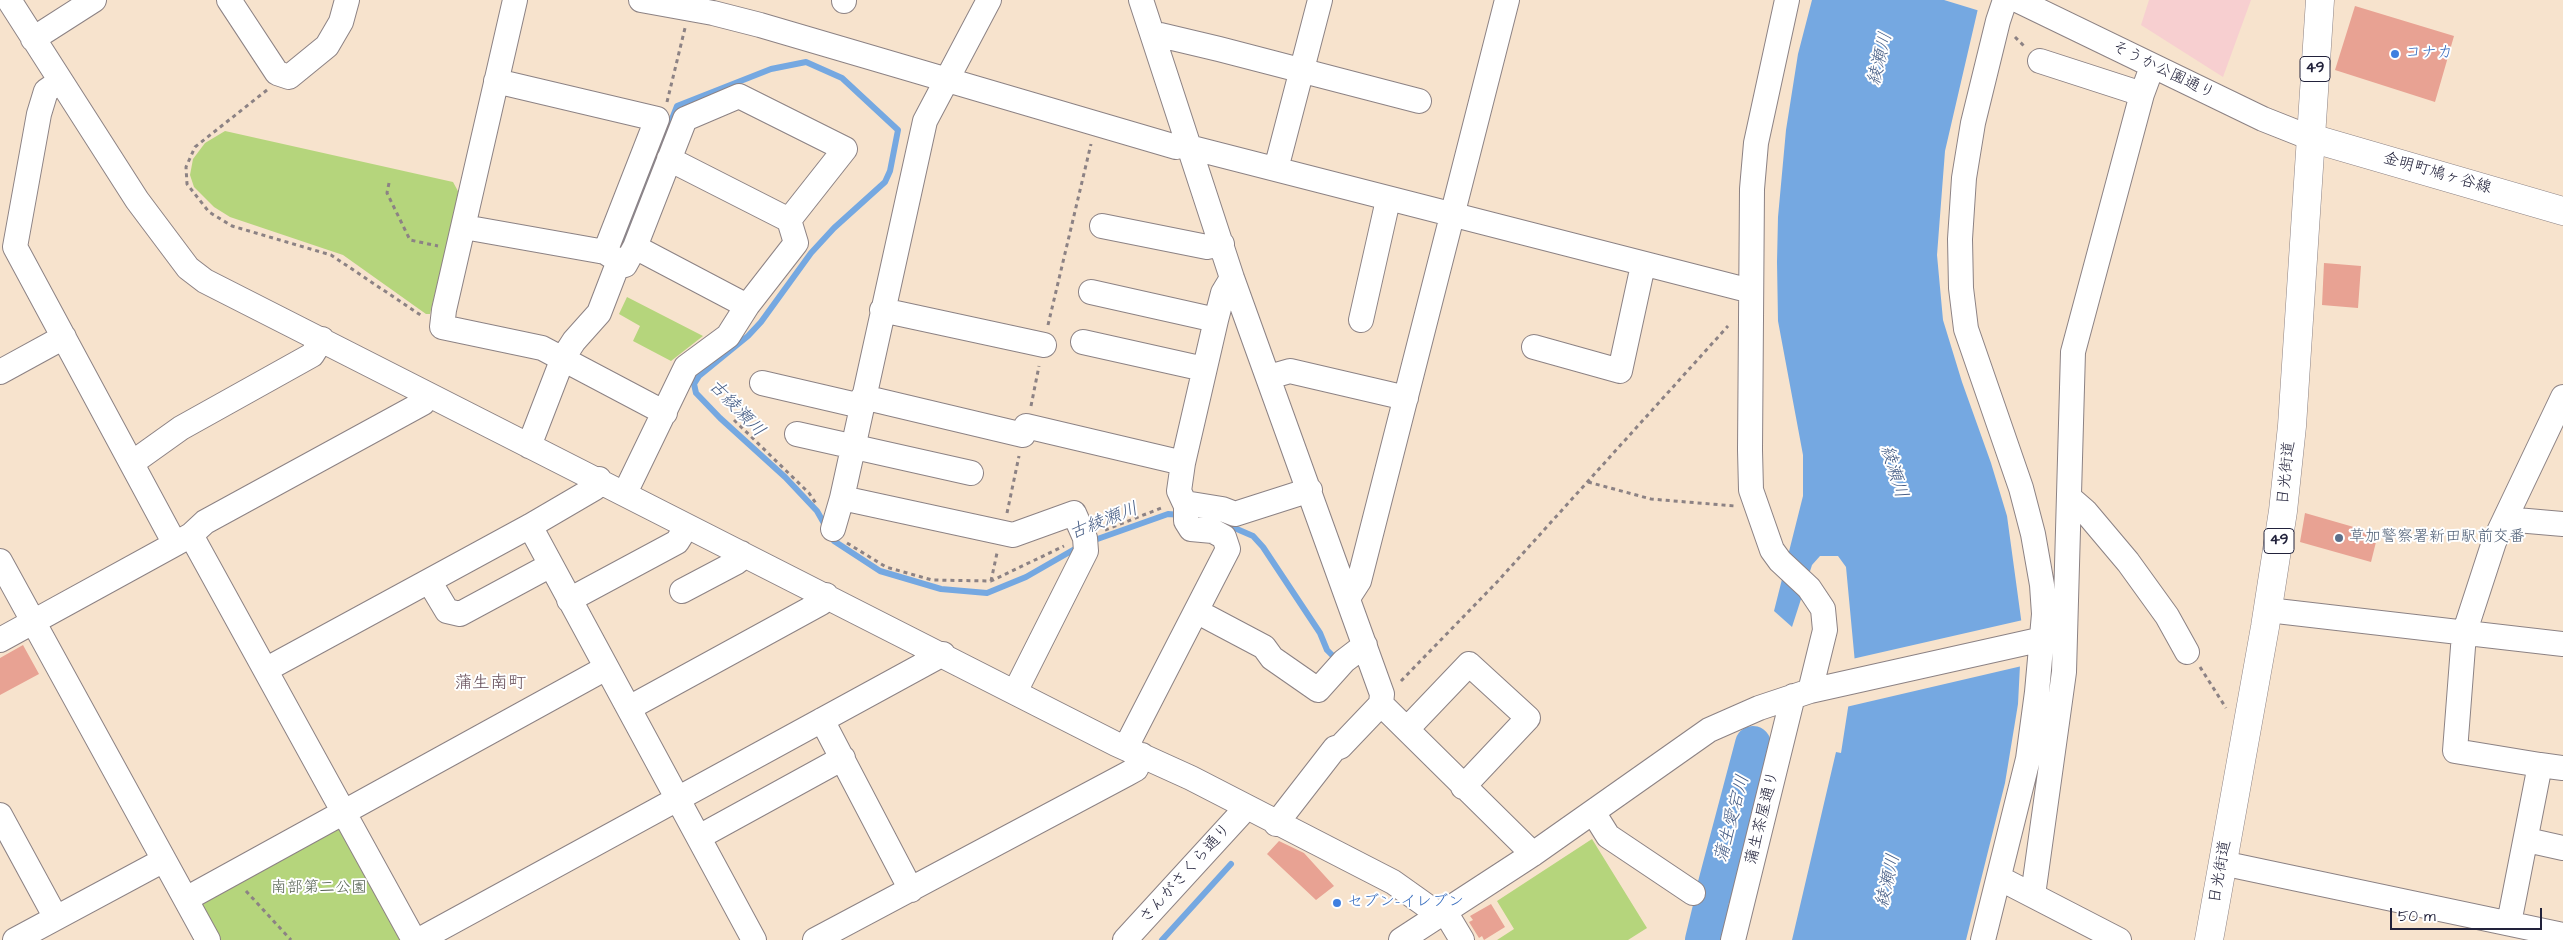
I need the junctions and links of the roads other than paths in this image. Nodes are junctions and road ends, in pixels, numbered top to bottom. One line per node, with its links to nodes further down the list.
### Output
1 (9, 0): 15 (street)
2 (94, 0): 15 (street)
3 (230, 0): 4 (street)
4 (347, 0)
5 (515, 0): 21 (street)
6 (641, 0): 20 (street)
7 (989, 0): 20 (street)
8 (1141, 0): 16 (street)
9 (1320, 0): 19 (street)
10 (1507, 0): 31 (street)
11 (1787, 0): 40 (street, 蒲生茶屋通り)
12 (2005, 0): 91 (street)
13 (2017, 0): 18 (street, そうか公園通り)
14 (2320, 0): 25 (main road, 日光街道 / 49)
15 (33, 39): 22 (street)
16 (1154, 39): 19 (street); 26 (street)
17 (2040, 61): 23 (street)
18 (2152, 67): 23 (street); 25 (street, そうか公園通り)
19 (1302, 70): 24 (street); 28 (street)
20 (946, 80): 26 (street); 42 (street)
21 (496, 81): 34 (street); 36 (street)
22 (59, 82): 45 (street); 46 (street)
23 (2142, 94): 70 (street)
24 (1419, 101)
25 (2311, 138): 30 (main road, 金明町鳩ヶ谷線); 86 (main road, 日光街道 / 49)
26 (1189, 146): 28 (street); 35 (street)
27 (669, 159): 32 (street); 32 (street); 36 (street)
28 (1276, 170): 29 (street)
29 (1388, 200): 31 (street); 44 (street)
30 (2563, 211)
31 (1452, 216): 37 (street); 57 (street)
32 (789, 220): 41 (street)
33 (1102, 226): 35 (street)
34 (464, 227): 36 (street); 50 (street)
35 (1222, 244): 38 (street)
36 (620, 253): 41 (street); 50 (street)
37 (1643, 265): 40 (street); 49 (street)
38 (1232, 278): 43 (street); 53 (street)
39 (1091, 292): 43 (street)
40 (1751, 296): 99 (street, 蒲生茶屋通り)
41 (747, 306): 59 (street)
42 (882, 310): 48 (street); 58 (street)
43 (1216, 320): 51 (street)
44 (1361, 320)
45 (64, 337): 52 (street); 63 (street)
46 (322, 339): 55 (street); 63 (street)
47 (1083, 342): 51 (street)
48 (1044, 344)
49 (1534, 347)
50 (563, 358): 59 (street); 61 (street)
51 (1204, 369): 64 (street)
52 (0, 372)
53 (1269, 377): 57 (street); 67 (street)
54 (762, 383): 58 (street)
55 (428, 395): 61 (street); 77 (street)
56 (2563, 397): 72 (street)
57 (1406, 398): 84 (street)
58 (862, 402): 62 (street); 64 (street)
59 (665, 413): 68 (street)
60 (797, 434): 62 (street)
61 (529, 446): 66 (street)
62 (853, 447): 65 (street); 69 (street)
63 (132, 463): 77 (street)
64 (1183, 463): 71 (street)
65 (971, 473)
66 (592, 487): 68 (street); 74 (street)
67 (1310, 490): 71 (street); 84 (street)
68 (624, 493): 75 (street)
69 (842, 498): 76 (street); 98 (street)
70 (2070, 498): 94 (street); 124 (street)
71 (1186, 510): 87 (street)
72 (2505, 518): 73 (street); 89 (street)
73 (2563, 524)
74 (530, 526): 80 (street); 81 (street)
75 (687, 526): 78 (street); 85 (street)
76 (833, 530)
77 (191, 533): 88 (street); 96 (street)
78 (741, 553): 82 (street); 83 (street)
79 (0, 561): 88 (street)
80 (551, 565): 81 (street); 85 (street)
81 (429, 581): 96 (street)
82 (682, 591)
83 (826, 596): 95 (street); 101 (street)
84 (1348, 598): 93 (street)
85 (569, 600): 97 (street)
86 (2268, 610): 89 (street); 120 (main road, 日光街道 / 49)
87 (1196, 611): 93 (street); 104 (street)
88 (33, 622): 90 (street); 119 (street)
89 (2464, 634): 92 (street); 106 (street)
90 (0, 640)
91 (2034, 641): 99 (street); 121 (street)
92 (2563, 644)
93 (1365, 645): 100 (street)
94 (2187, 652)
95 (943, 654): 98 (street); 102 (street)
96 (267, 668): 111 (street)
97 (606, 668): 101 (street); 111 (street)
98 (1015, 692): 104 (street)
99 (1808, 692): 112 (street); 139 (street, 蒲生茶屋通り)
100 (1381, 699): 103 (street); 114 (street)
101 (630, 708): 109 (street)
102 (822, 720): 105 (street); 109 (street)
103 (1406, 729): 108 (street); 108 (street)
104 (1134, 751): 110 (street); 122 (street)
105 (843, 758): 115 (street); 122 (street)
106 (2540, 765): 107 (street); 116 (street)
107 (2563, 768)
108 (1463, 786): 118 (street)
109 (678, 799): 115 (street); 133 (street)
110 (1246, 808): 114 (street); 136 (street, さんがさくら通り)
111 (344, 810): 125 (street); 132 (street)
112 (1593, 812): 118 (street); 123 (street)
113 (2, 822): 127 (street)
114 (1276, 824): 126 (street)
115 (699, 837): 134 (street)
116 (2527, 840): 117 (street); 128 (street)
117 (2563, 848)
118 (1533, 854): 126 (street)
119 (164, 860): 125 (street); 127 (street)
120 (2222, 863): 128 (street); 142 (main road, 日光街道 / 49)
121 (1998, 878): 124 (street); 140 (street)
122 (911, 890): 135 (street)
123 (1692, 892)
124 (2032, 895): 141 (street)
125 (186, 899): 131 (street)
126 (1441, 912): 137 (street); 138 (street)
127 (56, 918): 130 (street)
128 (2510, 923): 129 (street)
129 (2563, 935)
130 (15, 940)
131 (208, 940)
132 (414, 940)
133 (419, 940)
134 (754, 940)
135 (815, 940)
136 (1125, 940)
137 (1401, 940)
138 (1462, 940)
139 (1733, 940)
140 (1983, 940)
141 (2119, 940)
142 (2209, 940)

